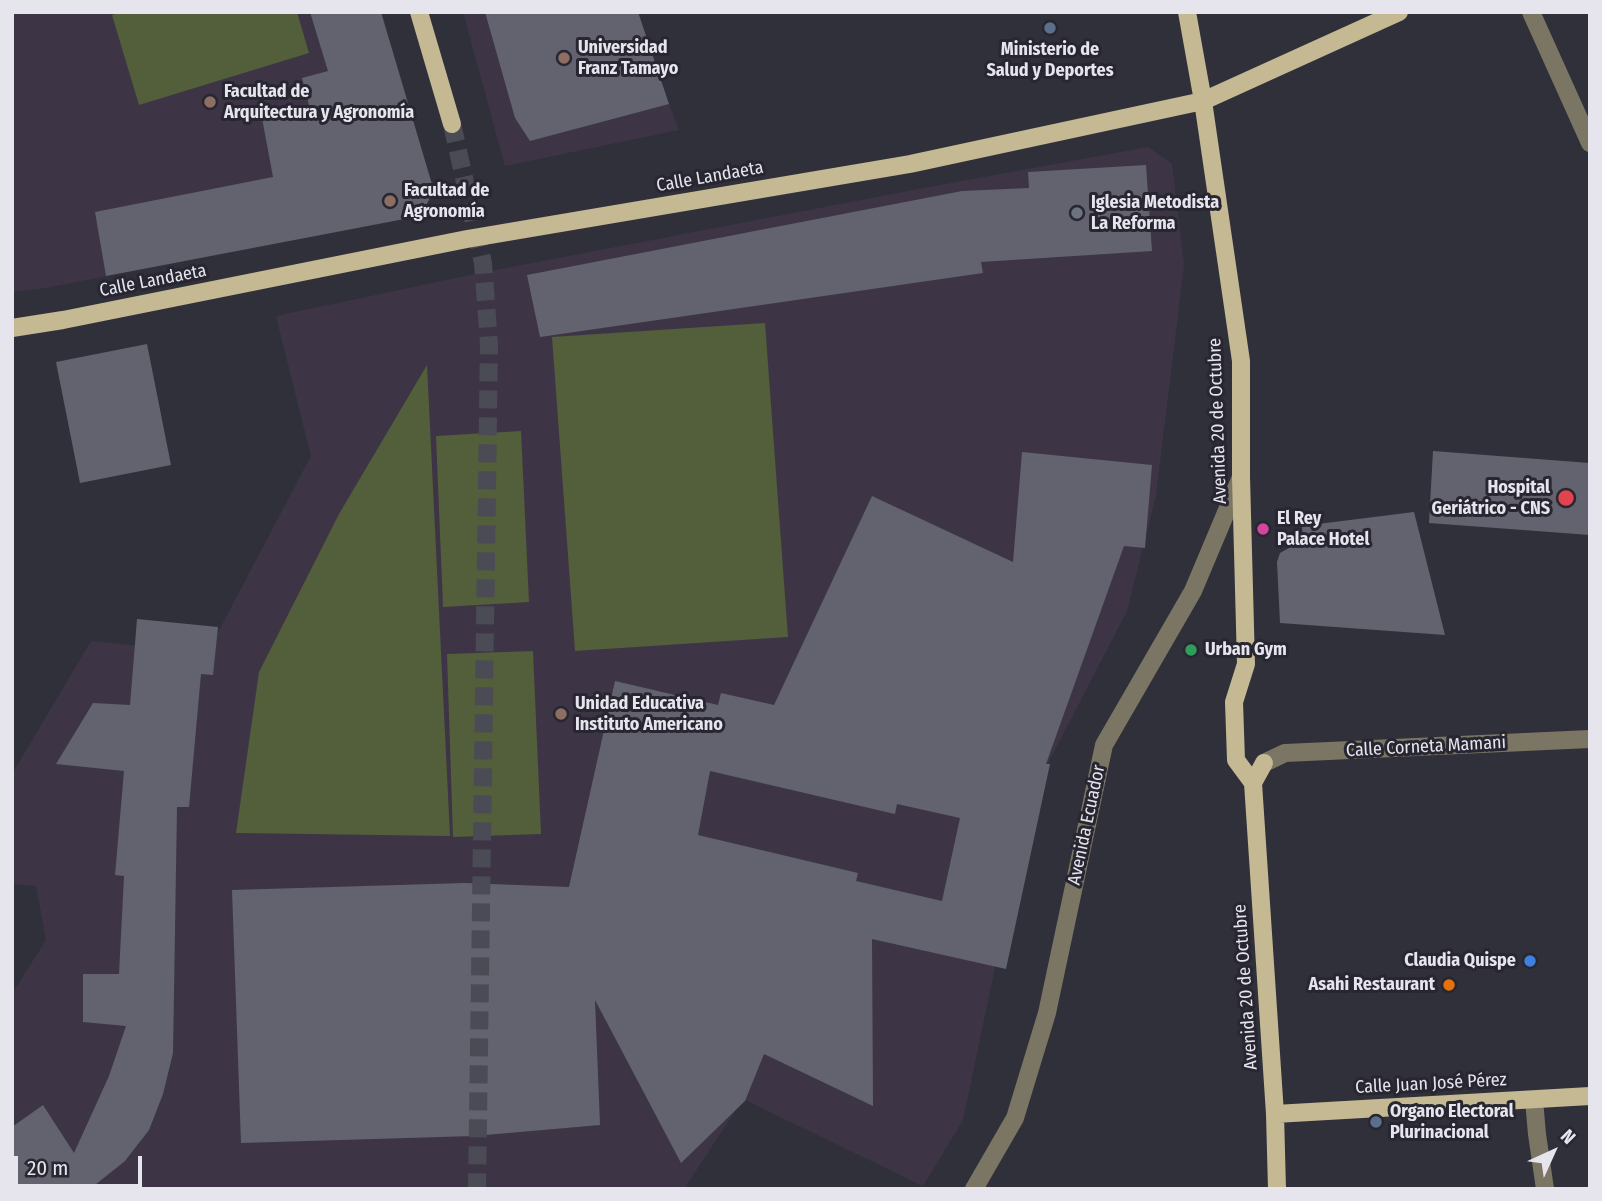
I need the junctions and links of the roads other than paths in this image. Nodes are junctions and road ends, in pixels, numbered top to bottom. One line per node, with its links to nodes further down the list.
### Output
1 (419, 12): 6 (main road)
2 (1187, 12): 5 (main road, Avenida 20 de Octubre)
3 (1399, 12): 5 (main road, Calle Landaeta)
4 (1531, 12): 7 (street)
5 (1203, 101): 8 (main road, Calle Landaeta); 9 (main road, Avenida 20 de Octubre)
6 (452, 124)
7 (1590, 143)
8 (12, 328)
9 (1241, 477): 12 (main road, Avenida 20 de Octubre); 16 (street, Avenida Ecuador)
10 (1590, 739): 11 (street, Calle Corneta Mamani)
11 (1264, 763): 12 (main road)
12 (1253, 783): 15 (main road, Avenida 20 de Octubre)
13 (1590, 1096): 14 (main road, Calle Juan José Pérez)
14 (1534, 1100): 15 (main road, Calle Juan José Pérez); 18 (street)
15 (1275, 1114): 17 (main road, Avenida 20 de Octubre)
16 (974, 1189)
17 (1277, 1189)
18 (1545, 1189)

